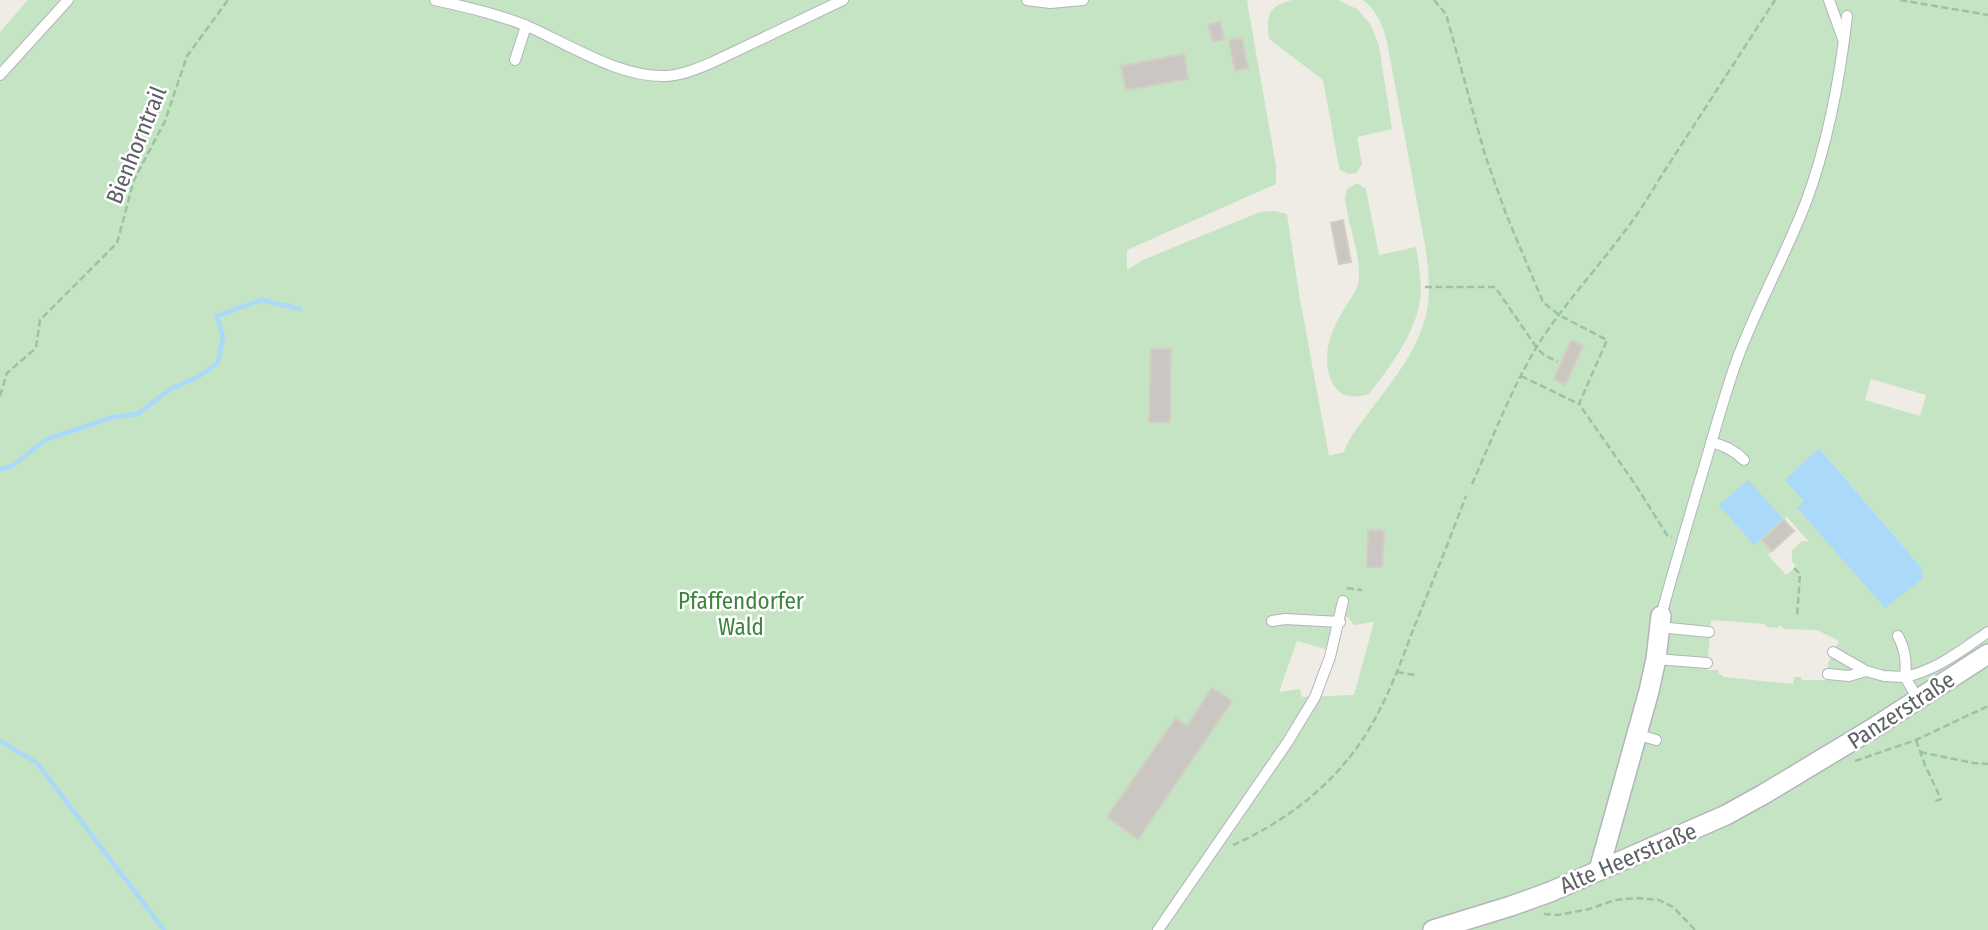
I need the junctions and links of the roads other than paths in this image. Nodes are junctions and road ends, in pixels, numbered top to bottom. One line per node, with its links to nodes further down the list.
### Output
1 (68, 0): 11 (lane)
2 (435, 0): 8 (lane)
3 (843, 0): 8 (lane)
4 (1027, 0): 5 (lane)
5 (1083, 0)
6 (1829, 0): 9 (lane)
7 (1847, 16): 9 (lane)
8 (526, 26): 10 (lane)
9 (1844, 45): 12 (lane)
10 (515, 60)
11 (0, 75)
12 (1711, 442): 13 (lane); 17 (lane)
13 (1744, 460)
14 (1343, 601): 16 (lane)
15 (1272, 621): 16 (lane)
16 (1340, 622): 33 (lane)
17 (1660, 622): 18 (lane); 23 (street)
18 (1709, 632)
19 (1988, 632): 27 (lane)
20 (1898, 636): 27 (lane)
21 (1833, 652): 25 (lane)
22 (1988, 654): 28 (street, Panzerstraße)
23 (1656, 659): 24 (lane); 29 (street)
24 (1707, 663)
25 (1866, 671): 26 (lane); 27 (lane)
26 (1828, 674)
27 (1905, 677): 28 (lane)
28 (1918, 699): 31 (street, Panzerstraße)
29 (1636, 734): 30 (lane); 32 (street)
30 (1656, 740)
31 (1814, 765): 32 (street, Alte Heerstraße)
32 (1599, 870): 34 (street, Alte Heerstraße)
33 (1158, 930)
34 (1433, 930)

